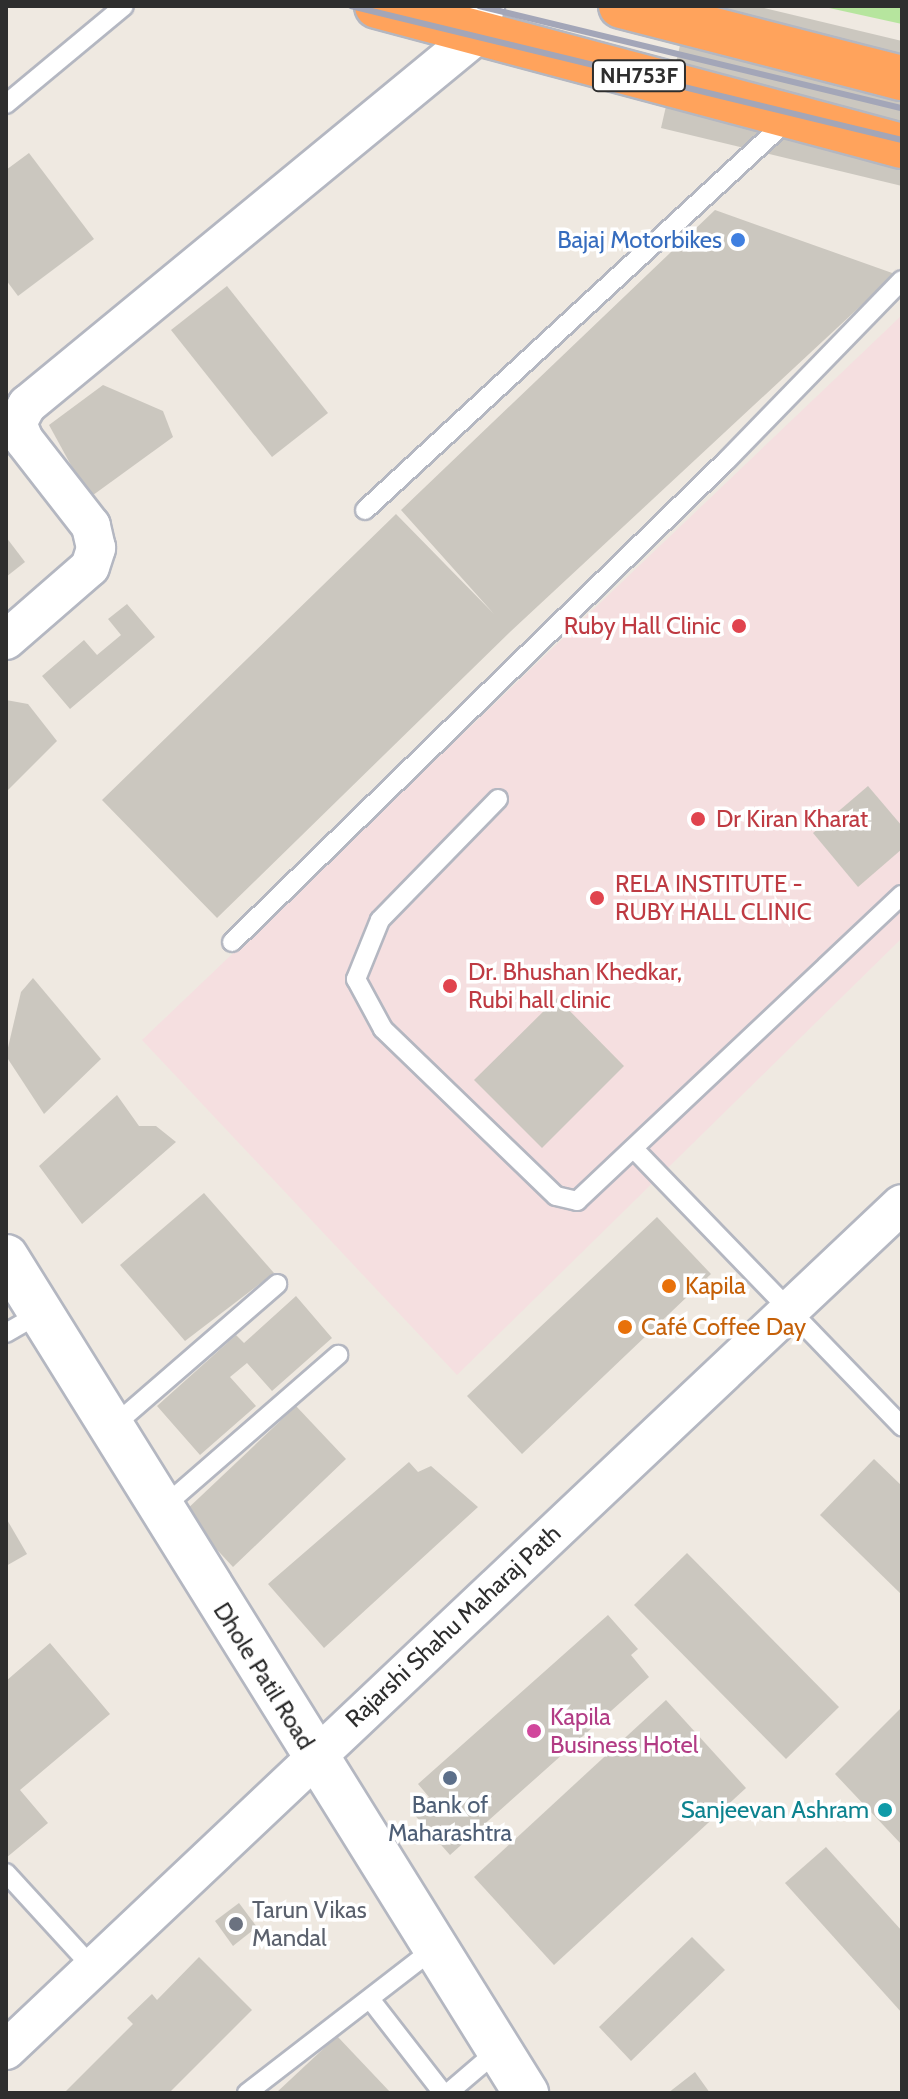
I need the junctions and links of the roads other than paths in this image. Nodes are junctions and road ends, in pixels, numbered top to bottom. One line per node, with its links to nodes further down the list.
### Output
1 (124, 6): 6 (lane)
2 (377, 6): 4 (highway, NH753F)
3 (621, 6): 5 (highway, NH753F)
4 (482, 19): 7 (highway, NH753F); 11 (street)
5 (902, 78)
6 (6, 104)
7 (792, 116): 8 (highway, NH753F); 10 (lane)
8 (902, 146)
9 (902, 280): 14 (lane)
10 (365, 510)
11 (6, 640)
12 (498, 799): 15 (lane)
13 (902, 895): 15 (lane)
14 (232, 942)
15 (636, 1151): 19 (lane)
16 (902, 1204): 19 (street, Rajarshi Shahu Maharaj Path)
17 (6, 1257): 20 (street, Dhole Patil Road)
18 (277, 1284): 23 (lane)
19 (792, 1308): 22 (lane); 25 (street, Rajarshi Shahu Maharaj Path)
20 (23, 1323): 23 (street, Dhole Patil Road)
21 (338, 1355): 24 (lane)
22 (902, 1426)
23 (111, 1428): 24 (street, Dhole Patil Road)
24 (161, 1509): 25 (street, Dhole Patil Road)
25 (314, 1756): 27 (street, Dhole Patil Road); 28 (street, Rajarshi Shahu Maharaj Path)
26 (6, 1873): 28 (lane)
27 (433, 1949): 29 (lane); 31 (street, Dhole Patil Road)
28 (92, 1967): 30 (street, Rajarshi Shahu Maharaj Path)
29 (370, 1999): 32 (lane); 33 (lane)
30 (6, 2050)
31 (496, 2052): 33 (lane); 34 (street, Dhole Patil Road)
32 (247, 2093)
33 (445, 2093)
34 (526, 2093)

